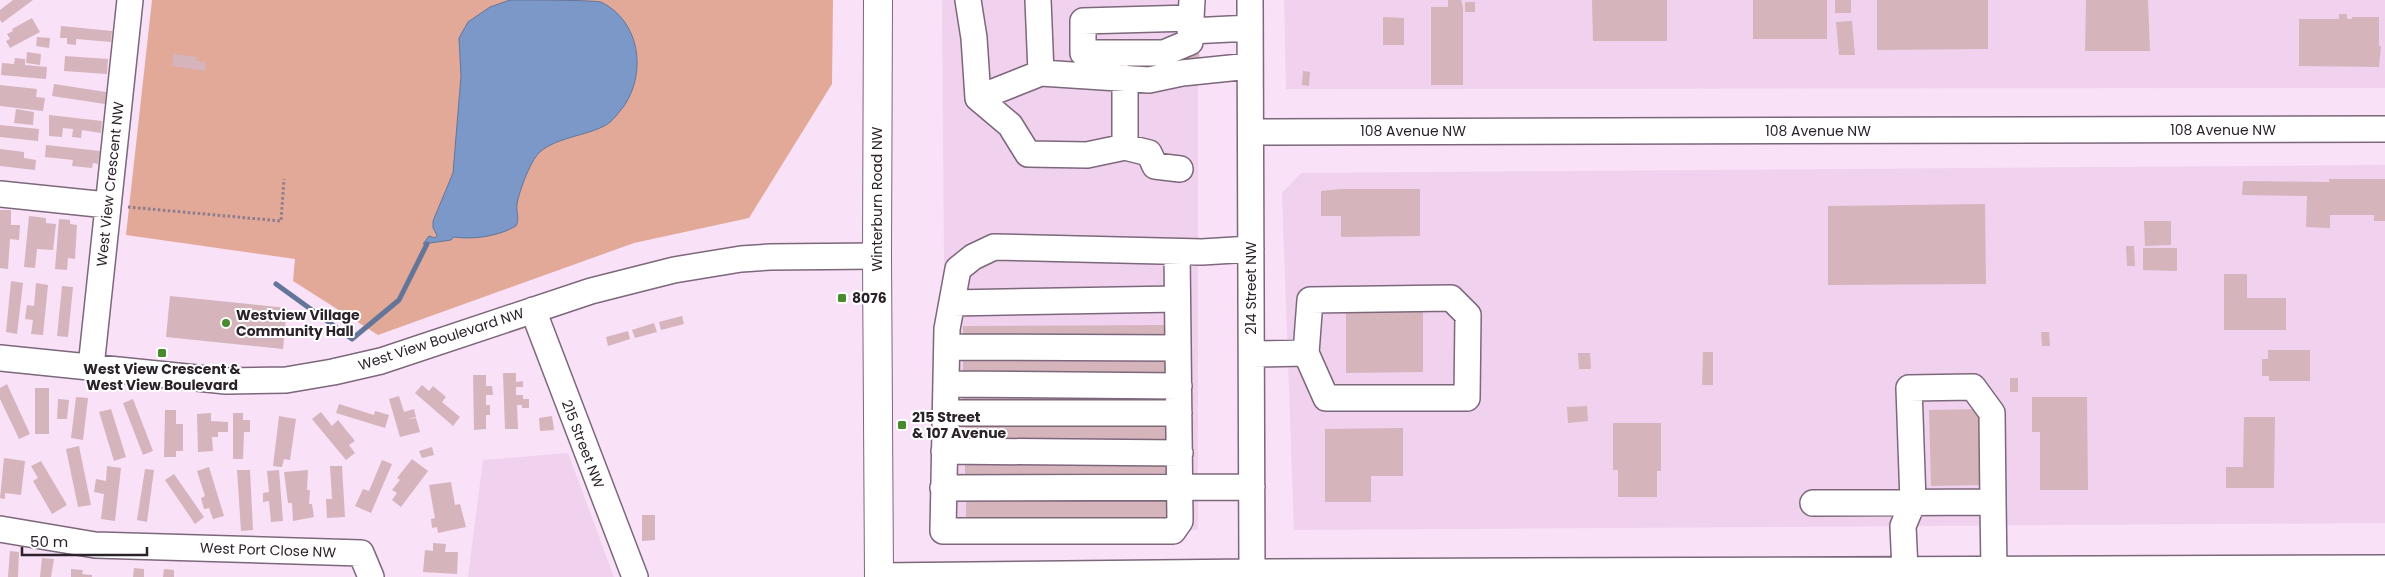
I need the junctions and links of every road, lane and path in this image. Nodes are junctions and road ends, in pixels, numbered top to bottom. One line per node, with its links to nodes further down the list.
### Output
1 (130, 0): 18 (street, West View Crescent NW)
2 (878, 0): 21 (main road, Winterburn Road NW)
3 (968, 0): 11 (street)
4 (1038, 0): 9 (street)
5 (1250, 0): 7 (street, 214 Street NW)
6 (1191, 16): 7 (street)
7 (1250, 28): 8 (street, 214 Street NW)
8 (1250, 66): 10 (street); 13 (street, 214 Street NW)
9 (1041, 73): 10 (street); 11 (street)
10 (1124, 78): 14 (street)
11 (978, 98): 14 (street)
12 (2385, 129): 13 (street, 108 Avenue NW)
13 (1251, 132): 19 (street, 214 Street NW)
14 (1125, 146): 15 (street)
15 (1180, 169)
16 (284, 179): 18 (path)
17 (0, 194): 18 (street)
18 (107, 205): 30 (street, West View Crescent NW)
19 (1251, 248): 20 (street); 28 (street, 214 Street NW)
20 (1177, 252): 22 (street); 23 (street)
21 (877, 256): 24 (street, West View Boulevard NW); 50 (main road, Winterburn Road NW)
22 (1178, 299): 23 (street); 26 (street)
23 (952, 303): 25 (street)
24 (532, 310): 30 (street, West View Boulevard NW); 49 (street, 215 Street NW)
25 (947, 347): 26 (street); 31 (street)
26 (1178, 348): 32 (street)
27 (1306, 353): 27 (street); 28 (street)
28 (1252, 354): 37 (street, 214 Street NW)
29 (0, 358): 30 (street, West View Boulevard NW)
30 (91, 367)
31 (946, 384): 32 (street); 33 (street)
32 (1179, 386): 34 (street)
33 (945, 413): 34 (street); 35 (street)
34 (1179, 413): 36 (street)
35 (944, 451): 36 (street); 38 (street)
36 (1180, 453): 39 (street)
37 (1252, 487): 39 (street); 47 (street, 214 Street NW)
38 (943, 488): 39 (street); 39 (street)
39 (1180, 489)
40 (1913, 502): 41 (street); 41 (street); 42 (street); 45 (street)
41 (1993, 502): 46 (street)
42 (1813, 503)
43 (0, 529): 48 (street, West Port Close NW)
44 (2385, 568): 46 (street)
45 (1905, 570): 46 (street); 47 (street)
46 (1994, 570)
47 (1252, 574): 50 (street)
48 (371, 577)
49 (635, 577)
50 (879, 577)

